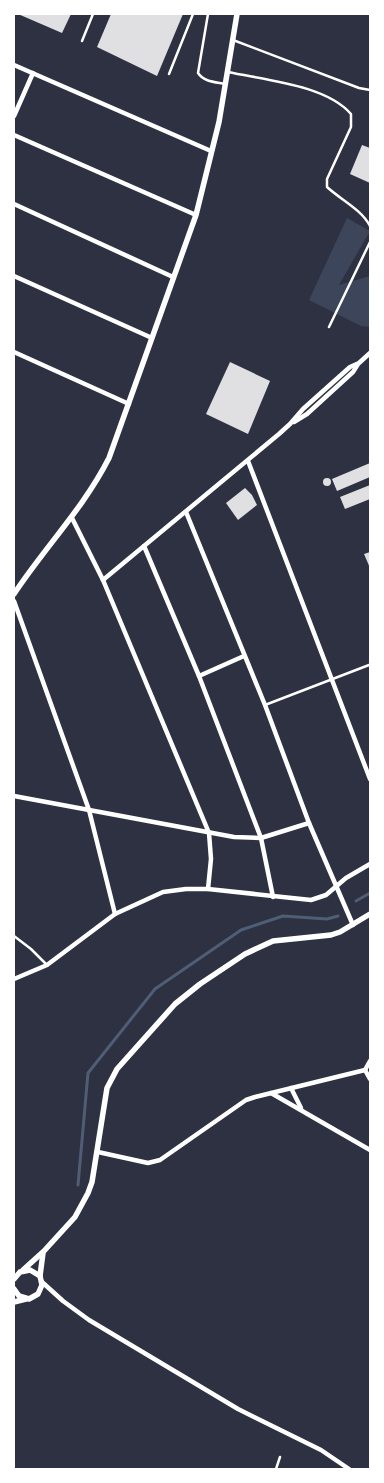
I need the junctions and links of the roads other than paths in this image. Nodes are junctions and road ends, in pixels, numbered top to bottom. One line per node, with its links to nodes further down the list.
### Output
1 (93, 14): 6 (lane)
2 (193, 14): 10 (lane)
3 (208, 14): 11 (lane)
4 (237, 14): 5 (street)
5 (233, 40): 8 (street); 12 (lane)
6 (82, 41)
7 (14, 65): 9 (street)
8 (226, 72): 11 (street); 18 (lane)
9 (32, 73): 13 (street); 15 (street)
10 (169, 74)
11 (225, 84): 15 (street)
12 (370, 90)
13 (14, 116)
14 (14, 135): 17 (street)
15 (211, 151): 17 (street)
16 (14, 204): 21 (street)
17 (196, 215): 21 (street)
18 (370, 226)
19 (370, 242): 22 (lane)
20 (14, 276): 23 (street)
21 (174, 277): 23 (street)
22 (329, 327)
23 (152, 338): 26 (street)
24 (14, 352): 26 (street)
25 (370, 354): 27 (street)
26 (128, 404): 29 (street)
27 (248, 461): 28 (street); 37 (street)
28 (186, 512): 30 (street); 34 (street)
29 (72, 518): 31 (street); 32 (street)
30 (144, 546): 31 (street); 36 (street)
31 (103, 580): 43 (street)
32 (14, 594)
33 (14, 601): 41 (street)
34 (244, 656): 36 (street); 38 (street)
35 (369, 665): 37 (lane)
36 (199, 676): 44 (street)
37 (332, 680): 38 (lane); 39 (street)
38 (265, 706): 42 (street)
39 (370, 779)
40 (14, 796): 41 (street)
41 (89, 810): 43 (street); 49 (street)
42 (309, 823): 44 (street); 46 (street)
43 (209, 833): 44 (street); 47 (street)
44 (261, 838): 48 (street)
45 (370, 864): 46 (street)
46 (337, 886): 48 (street); 51 (street)
47 (208, 889): 48 (street); 49 (street)
48 (273, 897)
49 (115, 914): 53 (street)
50 (370, 914): 51 (street)
51 (353, 925): 62 (street)
52 (14, 936): 53 (lane)
53 (47, 965): 54 (street)
54 (14, 979)
55 (370, 1061): 56 (street)
56 (365, 1070): 57 (street); 58 (street)
57 (370, 1079)
58 (291, 1088): 59 (street); 60 (street)
59 (271, 1093): 60 (street); 62 (street)
60 (301, 1109): 61 (street)
61 (370, 1150)
62 (98, 1152): 63 (street)
63 (44, 1251): 64 (street); 65 (street)
64 (22, 1270): 65 (street); 66 (street)
65 (40, 1276): 67 (street)
66 (14, 1278)
67 (42, 1282): 69 (street); 73 (street)
68 (14, 1289): 69 (street)
69 (27, 1299): 70 (street)
70 (14, 1302)
71 (280, 1457): 72 (lane)
72 (276, 1469)
73 (349, 1469)

